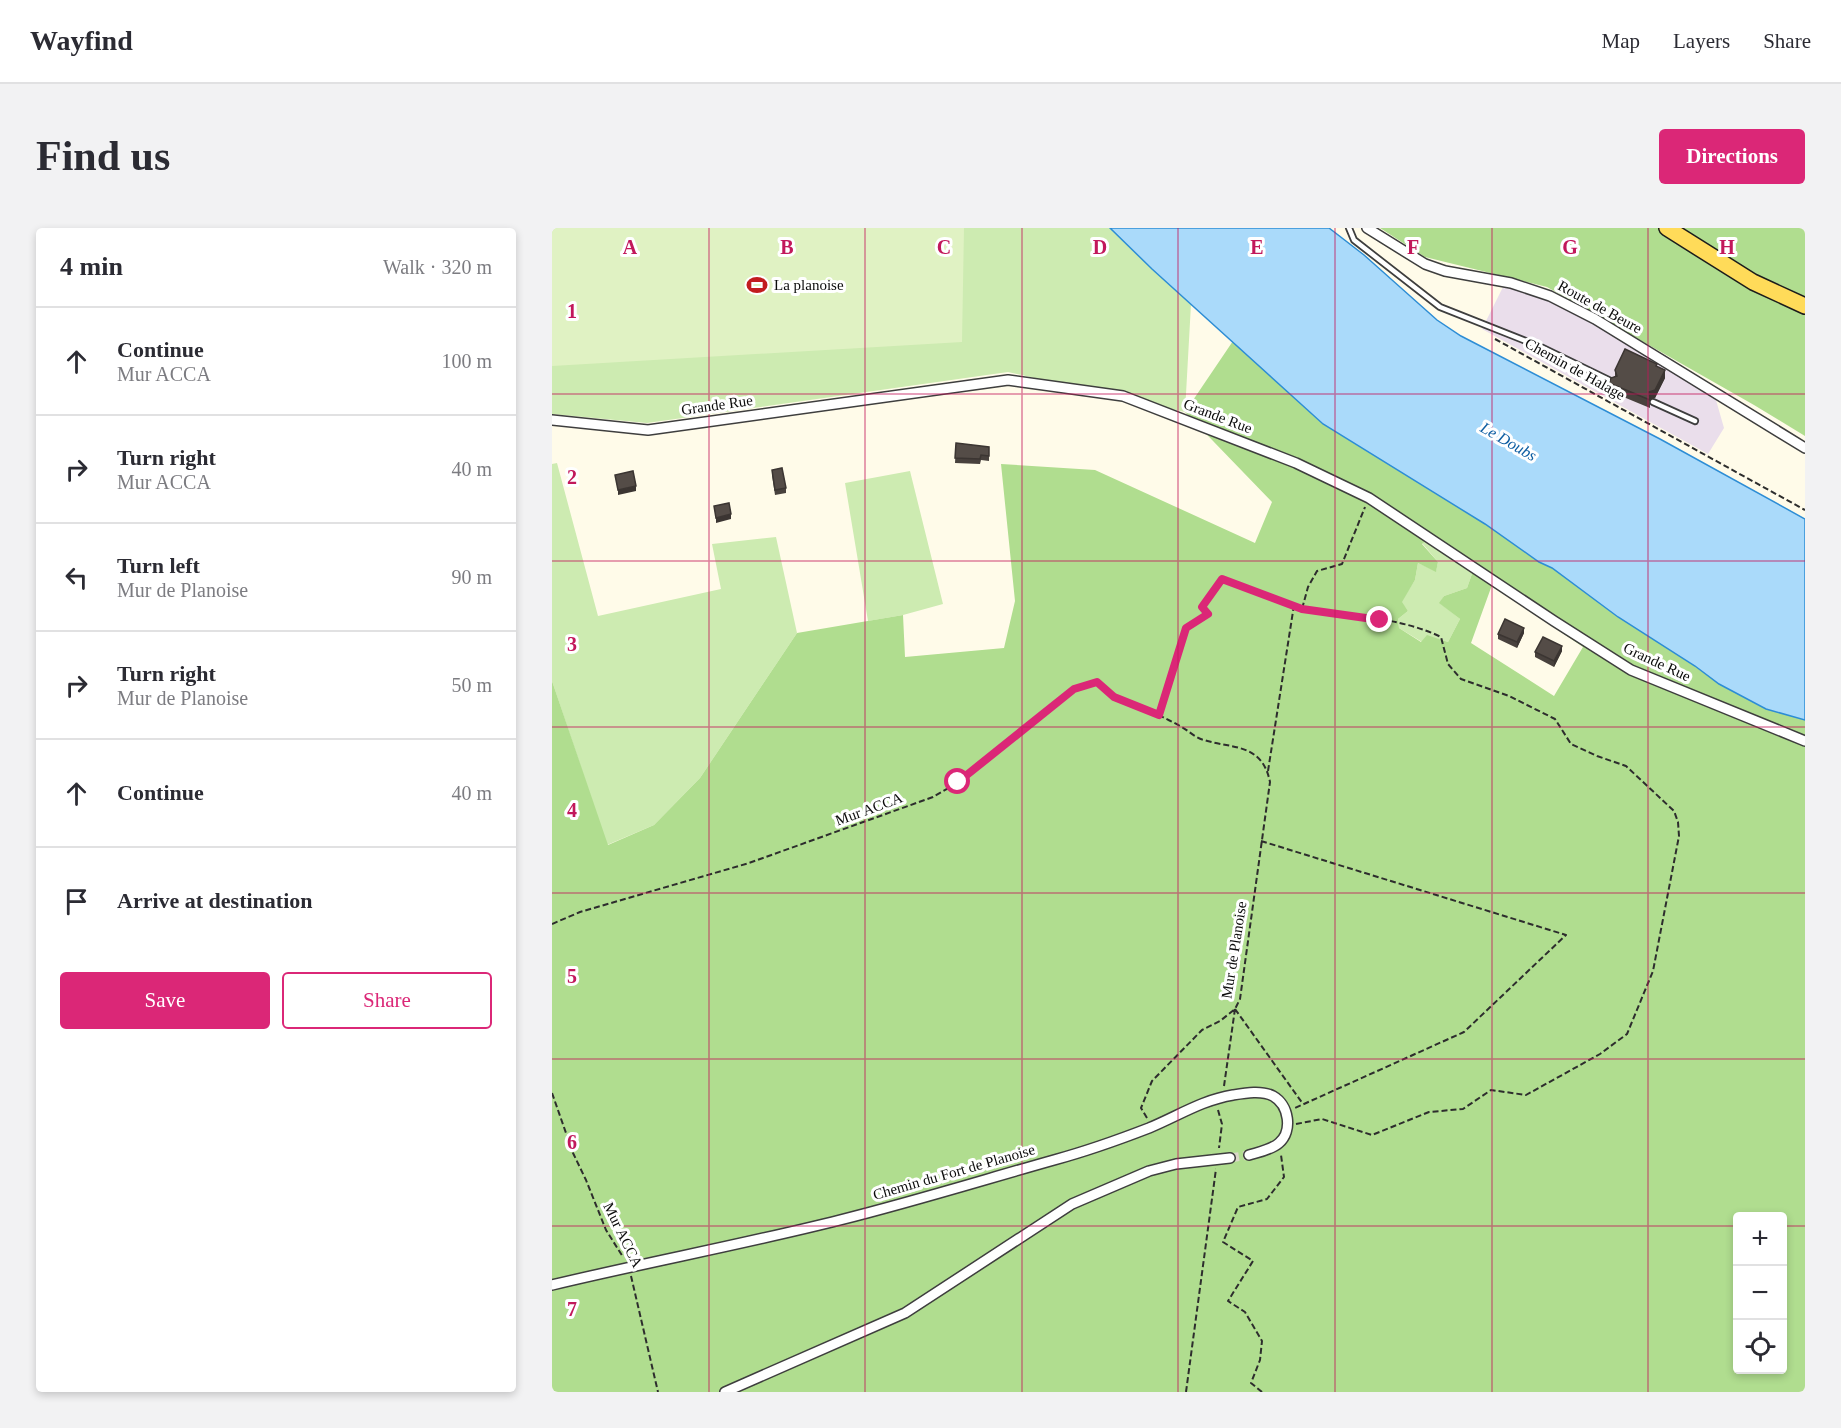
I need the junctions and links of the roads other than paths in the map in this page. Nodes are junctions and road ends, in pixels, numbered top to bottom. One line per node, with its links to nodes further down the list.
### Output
1 (1349, 228): 5 (lane)
2 (1367, 228): 9 (street, Route de Beure)
3 (1667, 228): 4 (main road)
4 (1805, 306)
5 (1613, 382)
6 (1653, 402): 8 (lane)
7 (552, 420): 10 (street, Grande Rue)
8 (1695, 421)
9 (1805, 448)
10 (1805, 741)
11 (1249, 1155): 13 (street, Chemin du Fort de Planoise)
12 (1230, 1158): 14 (street)
13 (552, 1285)
14 (725, 1392)

